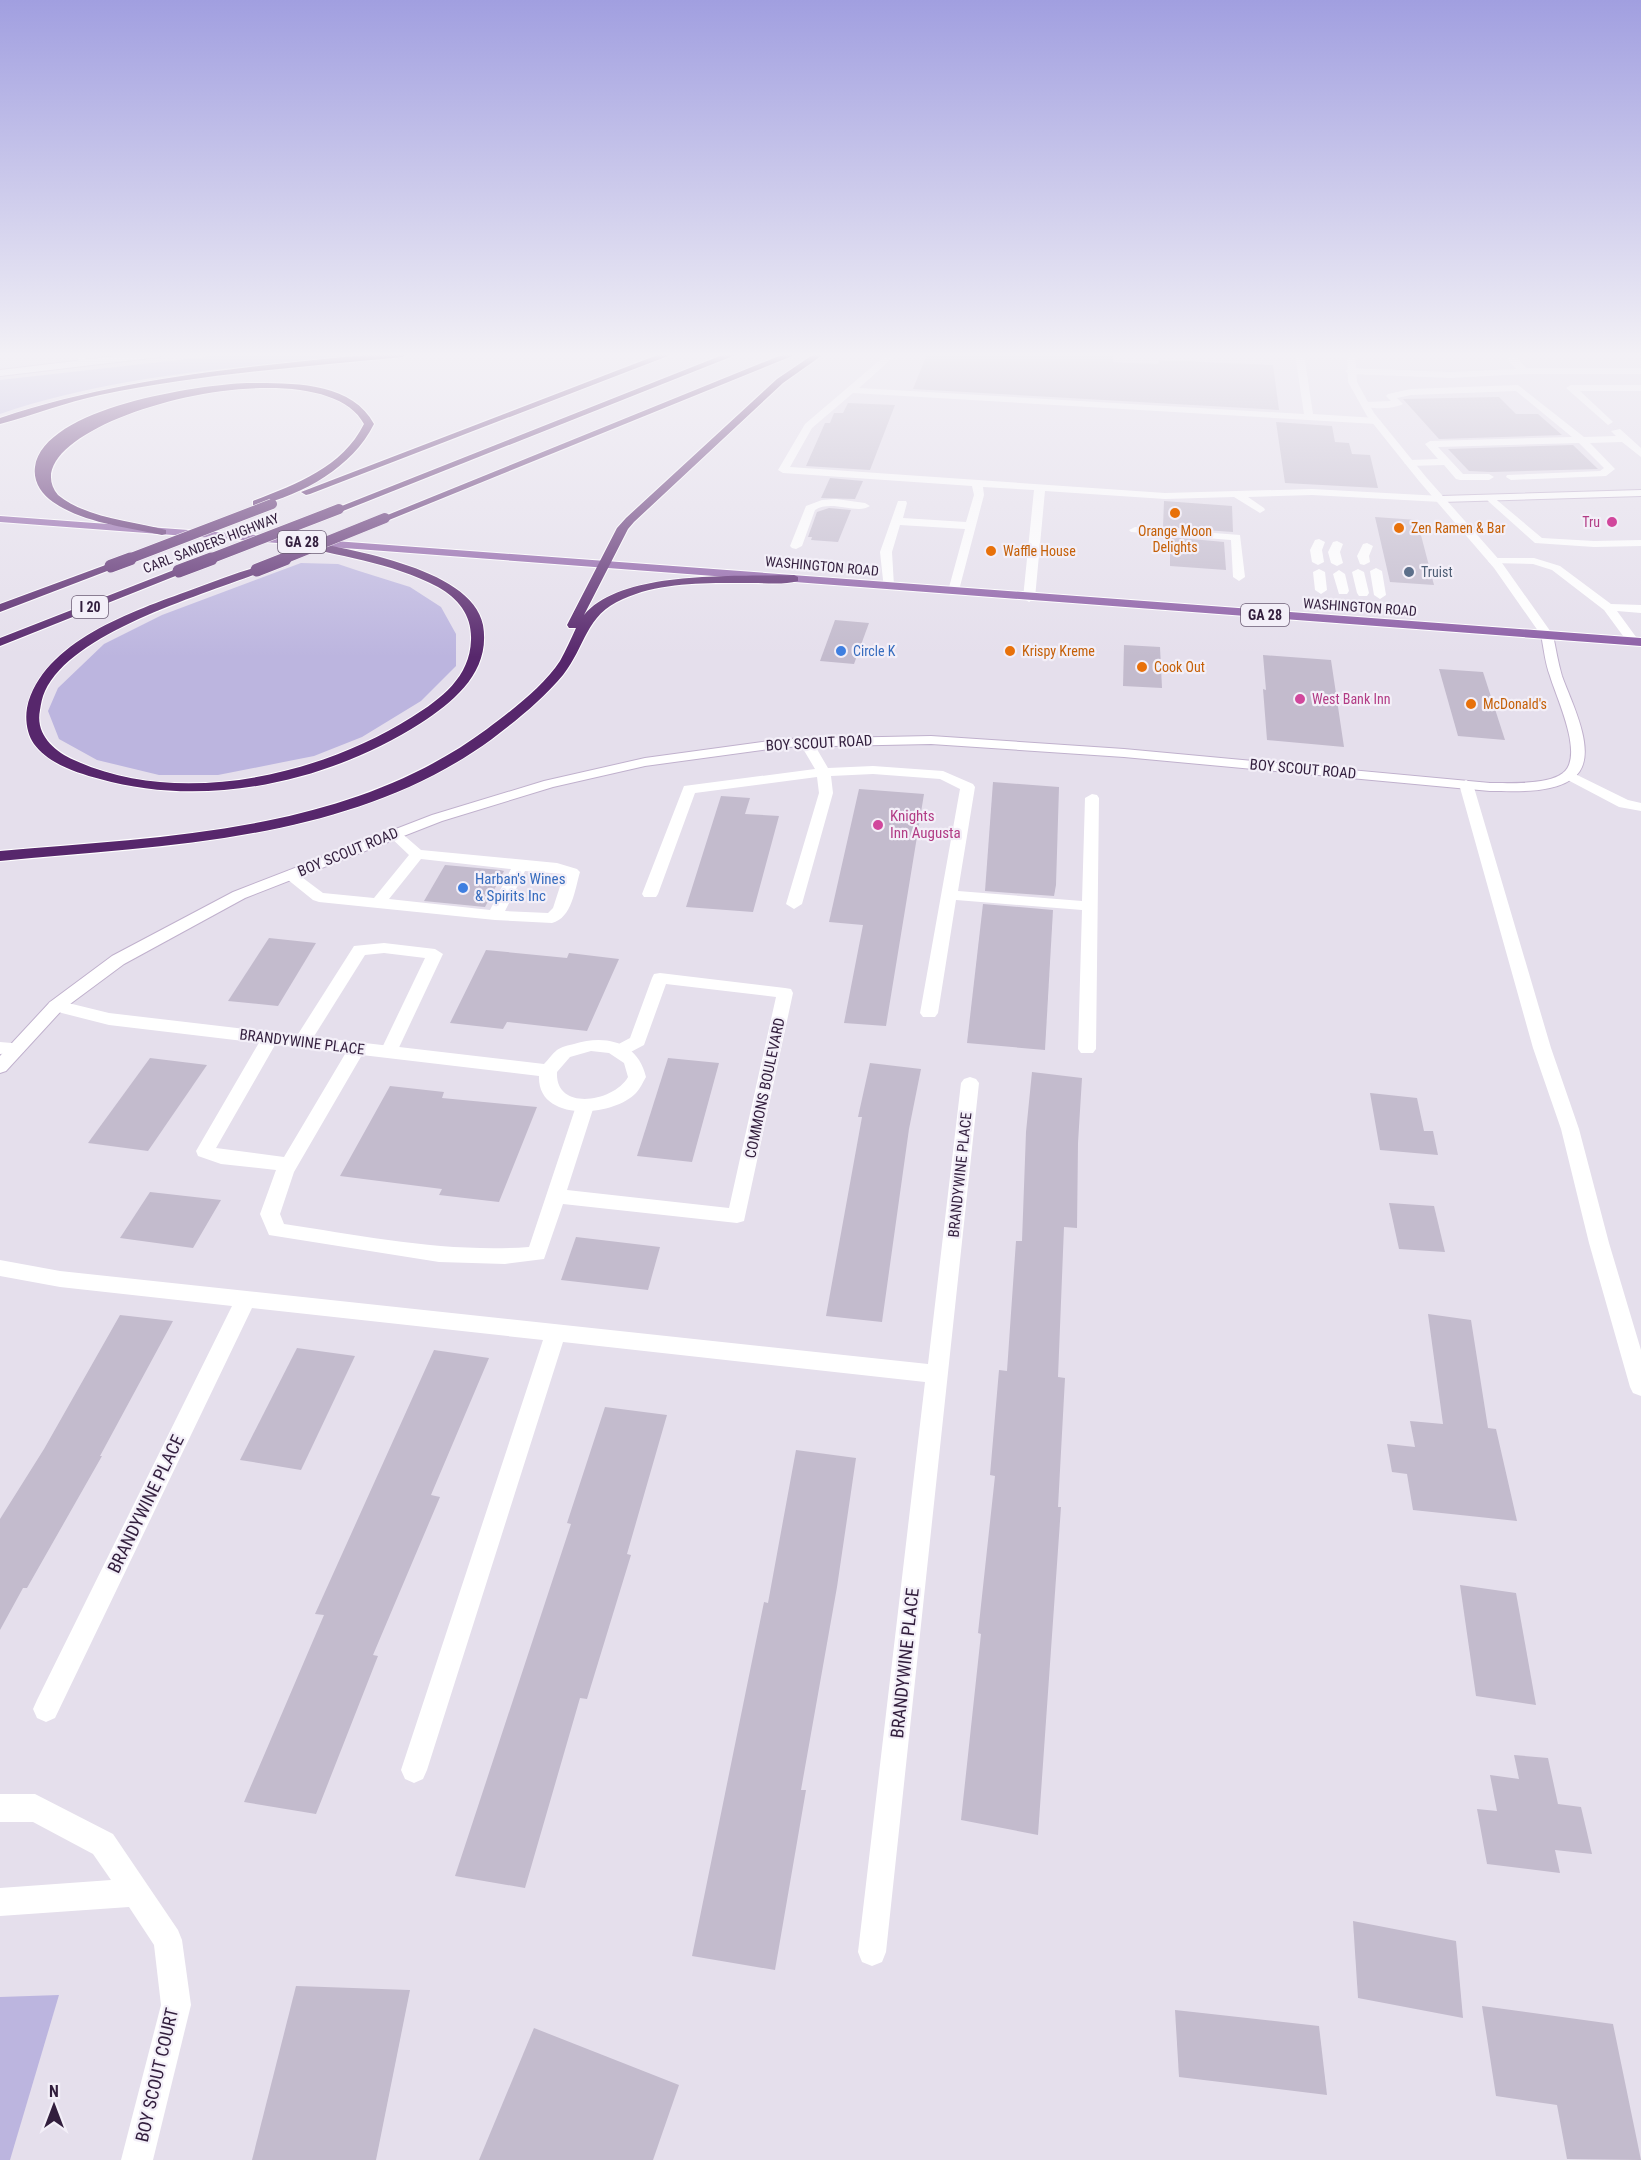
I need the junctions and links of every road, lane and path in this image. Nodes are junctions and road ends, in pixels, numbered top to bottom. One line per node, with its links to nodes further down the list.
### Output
1 (45, 455): 28 (highway, bridge)
2 (347, 455): 37 (highway, bridge)
3 (402, 455): 37 (highway, CARL SANDERS HIGHWAY / I 20, bridge)
4 (477, 455): 52 (highway, CARL SANDERS HIGHWAY / I 20, bridge)
5 (544, 455): 33 (highway, bridge)
6 (700, 455): 39 (highway)
7 (792, 455): 15 (street)
8 (1403, 455): 12 (street)
9 (1440, 455): 11 (street)
10 (1596, 455): 14 (street)
11 (1446, 462): 12 (street); 13 (street)
12 (1409, 463): 21 (street)
13 (1490, 477)
14 (1511, 477)
15 (977, 483): 16 (street); 26 (street)
16 (1040, 487): 18 (street); 46 (street)
17 (1641, 493): 19 (street)
18 (1238, 495): 21 (street); 23 (street)
19 (1492, 499): 21 (street); 30 (street)
20 (902, 503): 25 (street)
21 (1444, 503): 38 (street)
22 (865, 506): 32 (street)
23 (1260, 510)
24 (0, 519): 28 (main road, WASHINGTON ROAD / GA 28)
25 (897, 521): 26 (street); 43 (street)
26 (970, 526): 44 (street)
27 (1135, 530): 41 (street)
28 (162, 532): 29 (main road, WASHINGTON ROAD / GA 28)
29 (290, 541): 36 (highway, bridge); 39 (main road, WASHINGTON ROAD / GA 28)
30 (1641, 543)
31 (1347, 545): 40 (street); 40 (street); 40 (street)
32 (796, 546)
33 (315, 547)
34 (315, 547): 35 (highway, bridge)
35 (315, 547)
36 (315, 547)
37 (136, 556): 48 (highway, CARL SANDERS HIGHWAY / I 20, bridge)
38 (1494, 561): 47 (street); 50 (street)
39 (604, 564): 42 (main road, WASHINGTON ROAD / GA 28); 53 (highway)
40 (1347, 567): 45 (street); 45 (street); 45 (street)
41 (1239, 578)
42 (795, 579): 43 (main road, WASHINGTON ROAD / GA 28); 53 (highway)
43 (888, 586): 44 (main road, WASHINGTON ROAD / GA 28)
44 (954, 591): 46 (main road, WASHINGTON ROAD / GA 28)
45 (1352, 592)
46 (1029, 598): 50 (main road, WASHINGTON ROAD / GA 28)
47 (1608, 607): 49 (street); 51 (street)
48 (0, 608)
49 (1641, 609)
50 (1547, 635): 51 (main road, WASHINGTON ROAD / GA 28); 56 (street)
51 (1637, 641)
52 (0, 642)
53 (518, 713): 62 (highway)
54 (807, 742): 55 (street); 57 (street, BOY SCOUT ROAD); 60 (street, BOY SCOUT ROAD)
55 (824, 772): 65 (street); 66 (street); 68 (street)
56 (1569, 775): 57 (street, BOY SCOUT ROAD); 59 (street)
57 (1466, 784): 90 (street)
58 (1092, 798): 69 (street)
59 (1641, 807)
60 (394, 834): 61 (street); 64 (street, BOY SCOUT ROAD)
61 (417, 854): 63 (street); 67 (street)
62 (0, 856)
63 (520, 866): 70 (street); 70 (street)
64 (290, 875): 67 (street); 71 (street, BOY SCOUT ROAD)
65 (650, 894)
66 (949, 895): 69 (street); 72 (street)
67 (378, 903): 70 (street)
68 (794, 904)
69 (1091, 906): 77 (street)
70 (495, 915)
71 (56, 1006): 73 (street, BRANDYWINE PLACE); 75 (street, BOY SCOUT ROAD)
72 (929, 1013)
73 (270, 1038): 74 (street, BRANDYWINE PLACE); 84 (street)
74 (302, 1042): 76 (street, BRANDYWINE PLACE); 79 (street)
75 (9, 1048): 80 (street, BOY SCOUT ROAD)
76 (357, 1048): 79 (street, BRANDYWINE PLACE); 84 (street)
77 (1087, 1049)
78 (619, 1051): 81 (street); 83 (street); 85 (street, COMMONS BOULEVARD)
79 (389, 1052): 81 (street, BRANDYWINE PLACE)
80 (0, 1067)
81 (548, 1071): 83 (street)
82 (970, 1083): 89 (street, BRANDYWINE PLACE)
83 (585, 1106): 85 (street)
84 (289, 1164): 85 (street)
85 (556, 1196)
86 (0, 1268): 87 (street)
87 (246, 1299): 88 (street); 91 (street, BRANDYWINE PLACE)
88 (556, 1332): 89 (street); 92 (street)
89 (937, 1374): 96 (street, BRANDYWINE PLACE)
90 (1641, 1388)
91 (46, 1709)
92 (414, 1770)
93 (0, 1808): 94 (street, BOY SCOUT COURT)
94 (136, 1892): 95 (street); 97 (street, BOY SCOUT COURT)
95 (0, 1902)
96 (872, 1952)
97 (137, 2160)

